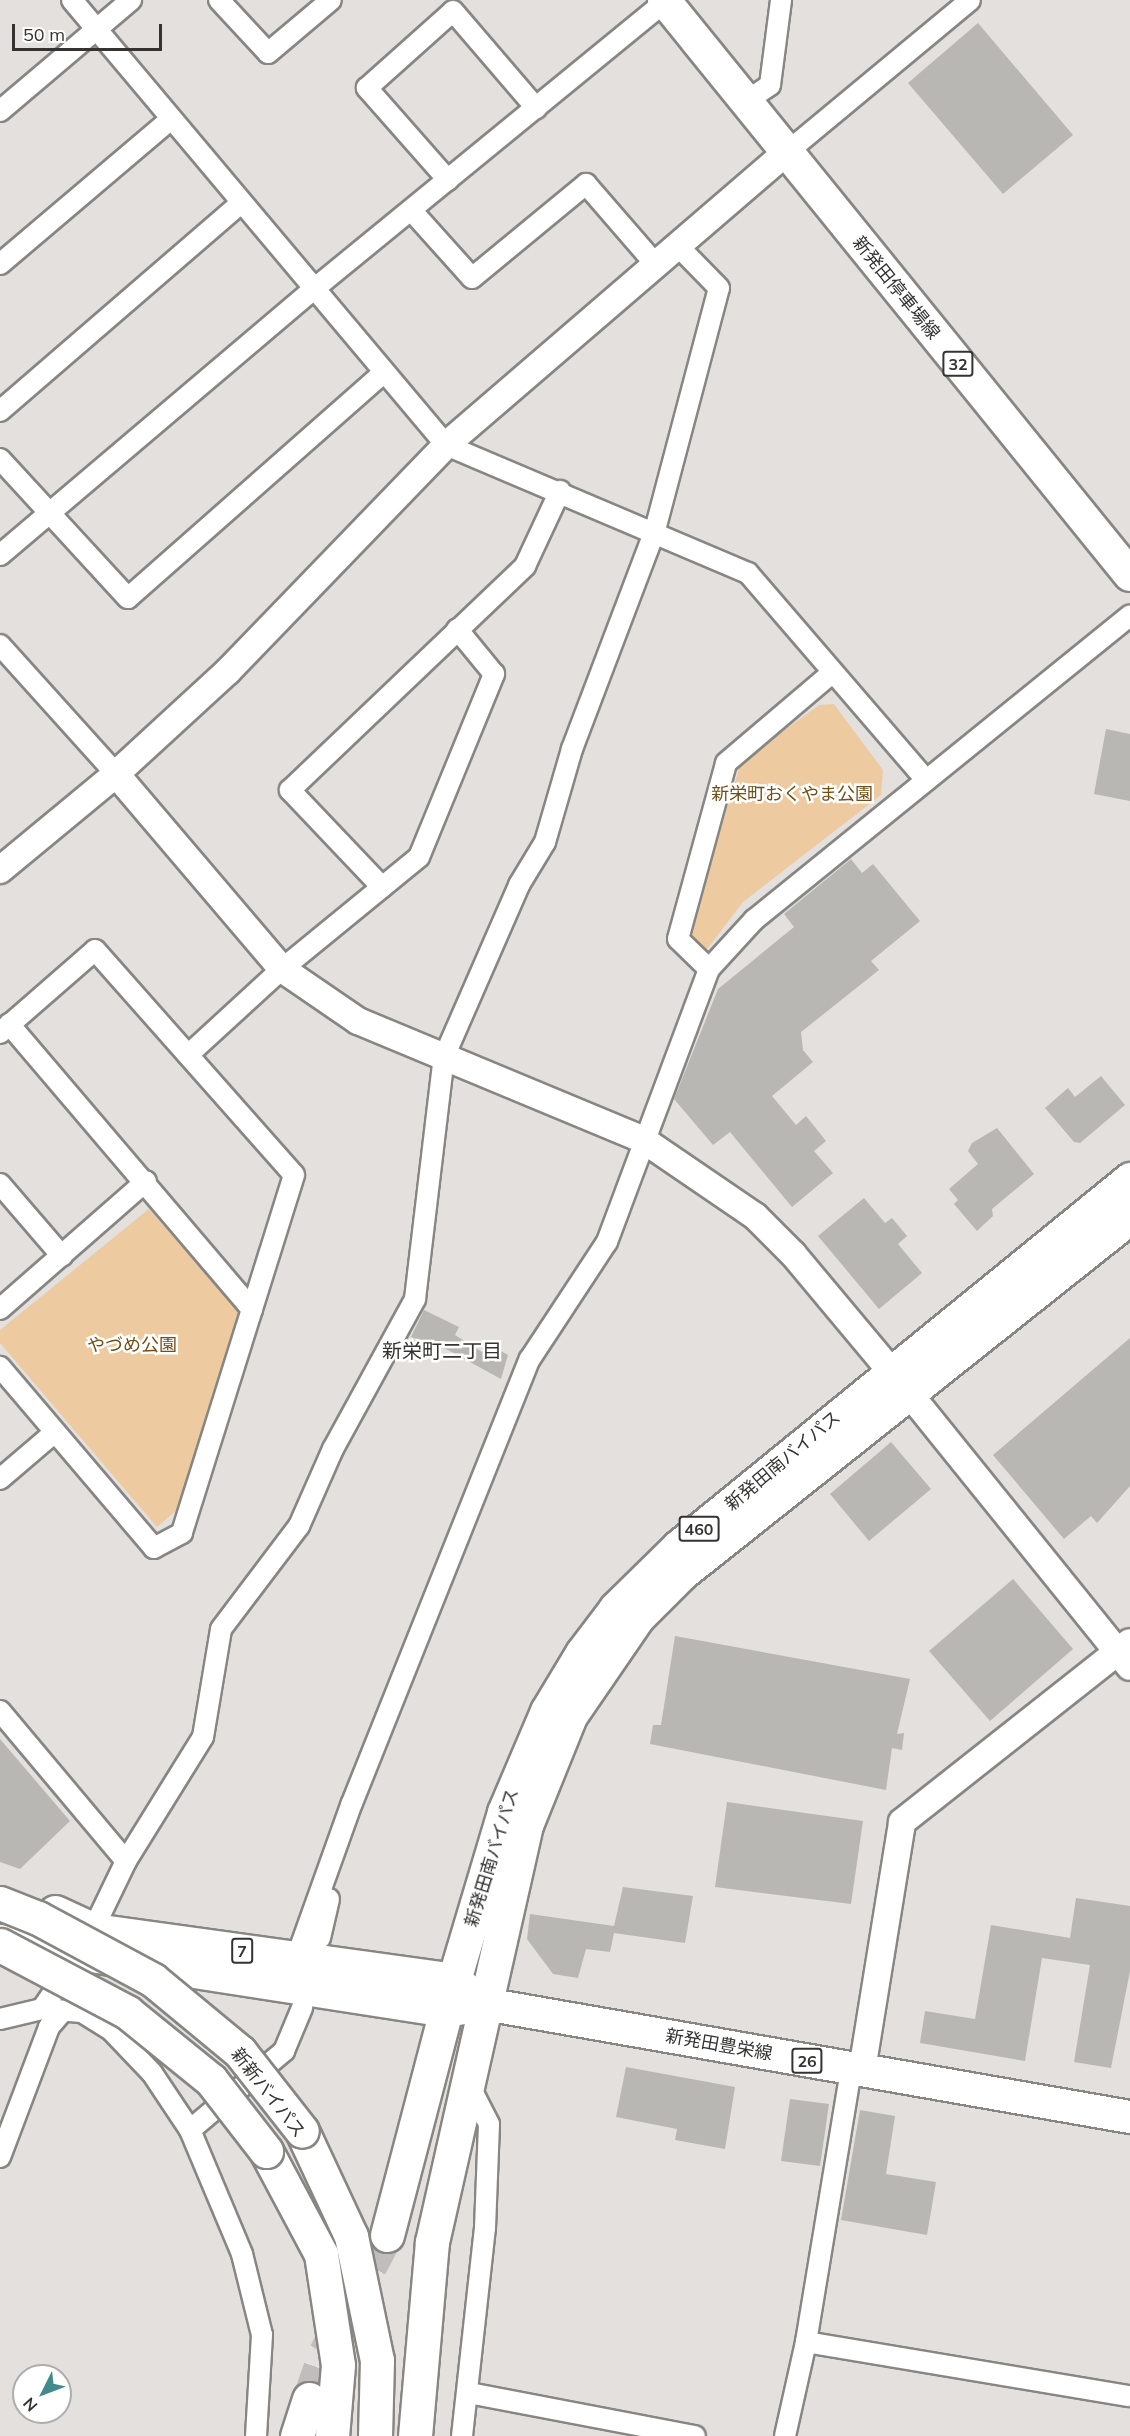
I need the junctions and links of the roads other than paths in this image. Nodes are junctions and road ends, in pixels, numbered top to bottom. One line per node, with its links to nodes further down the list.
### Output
1 (72, 0): 8 (street)
2 (131, 0): 8 (street)
3 (219, 0): 4 (street)
4 (331, 0)
5 (781, 0): 9 (street)
6 (970, 0): 13 (street)
7 (664, 1): 9 (main road, 新発田停車場線 / 32); 10 (street)
8 (97, 29): 11 (street); 12 (street)
9 (745, 102): 13 (main road, 新発田停車場線 / 32)
10 (536, 108): 14 (street); 14 (street)
11 (0, 111)
12 (171, 119): 15 (street); 18 (street)
13 (786, 153): 17 (street); 29 (main road, 新発田停車場線 / 32)
14 (448, 180): 16 (street)
15 (241, 202): 20 (street); 22 (street)
16 (411, 210): 19 (street); 20 (street)
17 (679, 247): 19 (street); 27 (street)
18 (0, 264)
19 (657, 266): 23 (street)
20 (314, 289): 21 (street); 26 (street)
21 (384, 372): 23 (street); 26 (street)
22 (0, 411)
23 (446, 446): 25 (street); 34 (street)
24 (0, 459): 26 (street)
25 (560, 491): 27 (street); 31 (street)
26 (48, 514): 28 (street)
27 (655, 530): 33 (street); 42 (street)
28 (0, 555)
29 (1130, 575)
30 (1130, 616): 35 (street)
31 (457, 629): 37 (street); 37 (street)
32 (0, 645): 34 (street)
33 (833, 672): 35 (street); 39 (street)
34 (116, 774): 36 (street); 38 (street)
35 (925, 779): 39 (street)
36 (0, 870)
37 (382, 887): 38 (street)
38 (282, 969): 41 (street); 42 (street)
39 (709, 969): 43 (street)
40 (5, 1028): 41 (street); 45 (street)
41 (188, 1055): 50 (street)
42 (444, 1057): 43 (street); 58 (street)
43 (642, 1138): 52 (street); 57 (street)
44 (1130, 1179): 52 (highway, 新発田南バイパス / 460)
45 (146, 1180): 48 (street); 50 (street)
46 (0, 1184): 48 (street)
47 (1130, 1216): 52 (highway, 新発田南バイパス / 460)
48 (62, 1256): 49 (street)
49 (0, 1310)
50 (252, 1310): 53 (street)
51 (0, 1367): 53 (street)
52 (899, 1382): 55 (street); 64 (highway, 新発田南バイパス / 460); 65 (highway, 新発田南バイパス / 460)
53 (55, 1432): 54 (street)
54 (0, 1479)
55 (1126, 1654): 70 (street)
56 (0, 1711): 58 (street)
57 (352, 1803): 63 (street); 63 (street)
58 (126, 1862): 61 (street)
59 (0, 1888): 61 (highway, 7)
60 (0, 1903): 83 (highway, 新新バイパス, bridge)
61 (87, 1941): 62 (highway, 7); 63 (highway, 7); 64 (highway, 7); 67 (street)
62 (0, 1943): 82 (highway, 新新バイパス / 7, bridge)
63 (308, 1948): 64 (highway, 7)
64 (450, 1995): 65 (highway, 7); 75 (highway, 新発田南バイパス)
65 (485, 2004): 70 (main road, 新発田豊栄線 / 26); 71 (highway, 新発田南バイパス)
66 (302, 2008): 73 (street)
67 (42, 2009): 68 (street); 69 (street)
68 (63, 2011): 73 (street); 74 (street)
69 (0, 2019)
70 (857, 2070): 72 (main road, 新発田豊栄線 / 26); 76 (street)
71 (467, 2081): 77 (street); 84 (highway, 新発田南バイパス)
72 (1130, 2117)
73 (190, 2130): 80 (street)
74 (0, 2157)
75 (387, 2235)
76 (806, 2342): 78 (street); 87 (street)
77 (469, 2393): 85 (street); 86 (street)
78 (1130, 2396)
79 (309, 2399): 81 (highway)
80 (256, 2436)
81 (297, 2436)
82 (332, 2436)
83 (375, 2436)
84 (416, 2436)
85 (462, 2436)
86 (695, 2436)
87 (785, 2436)

